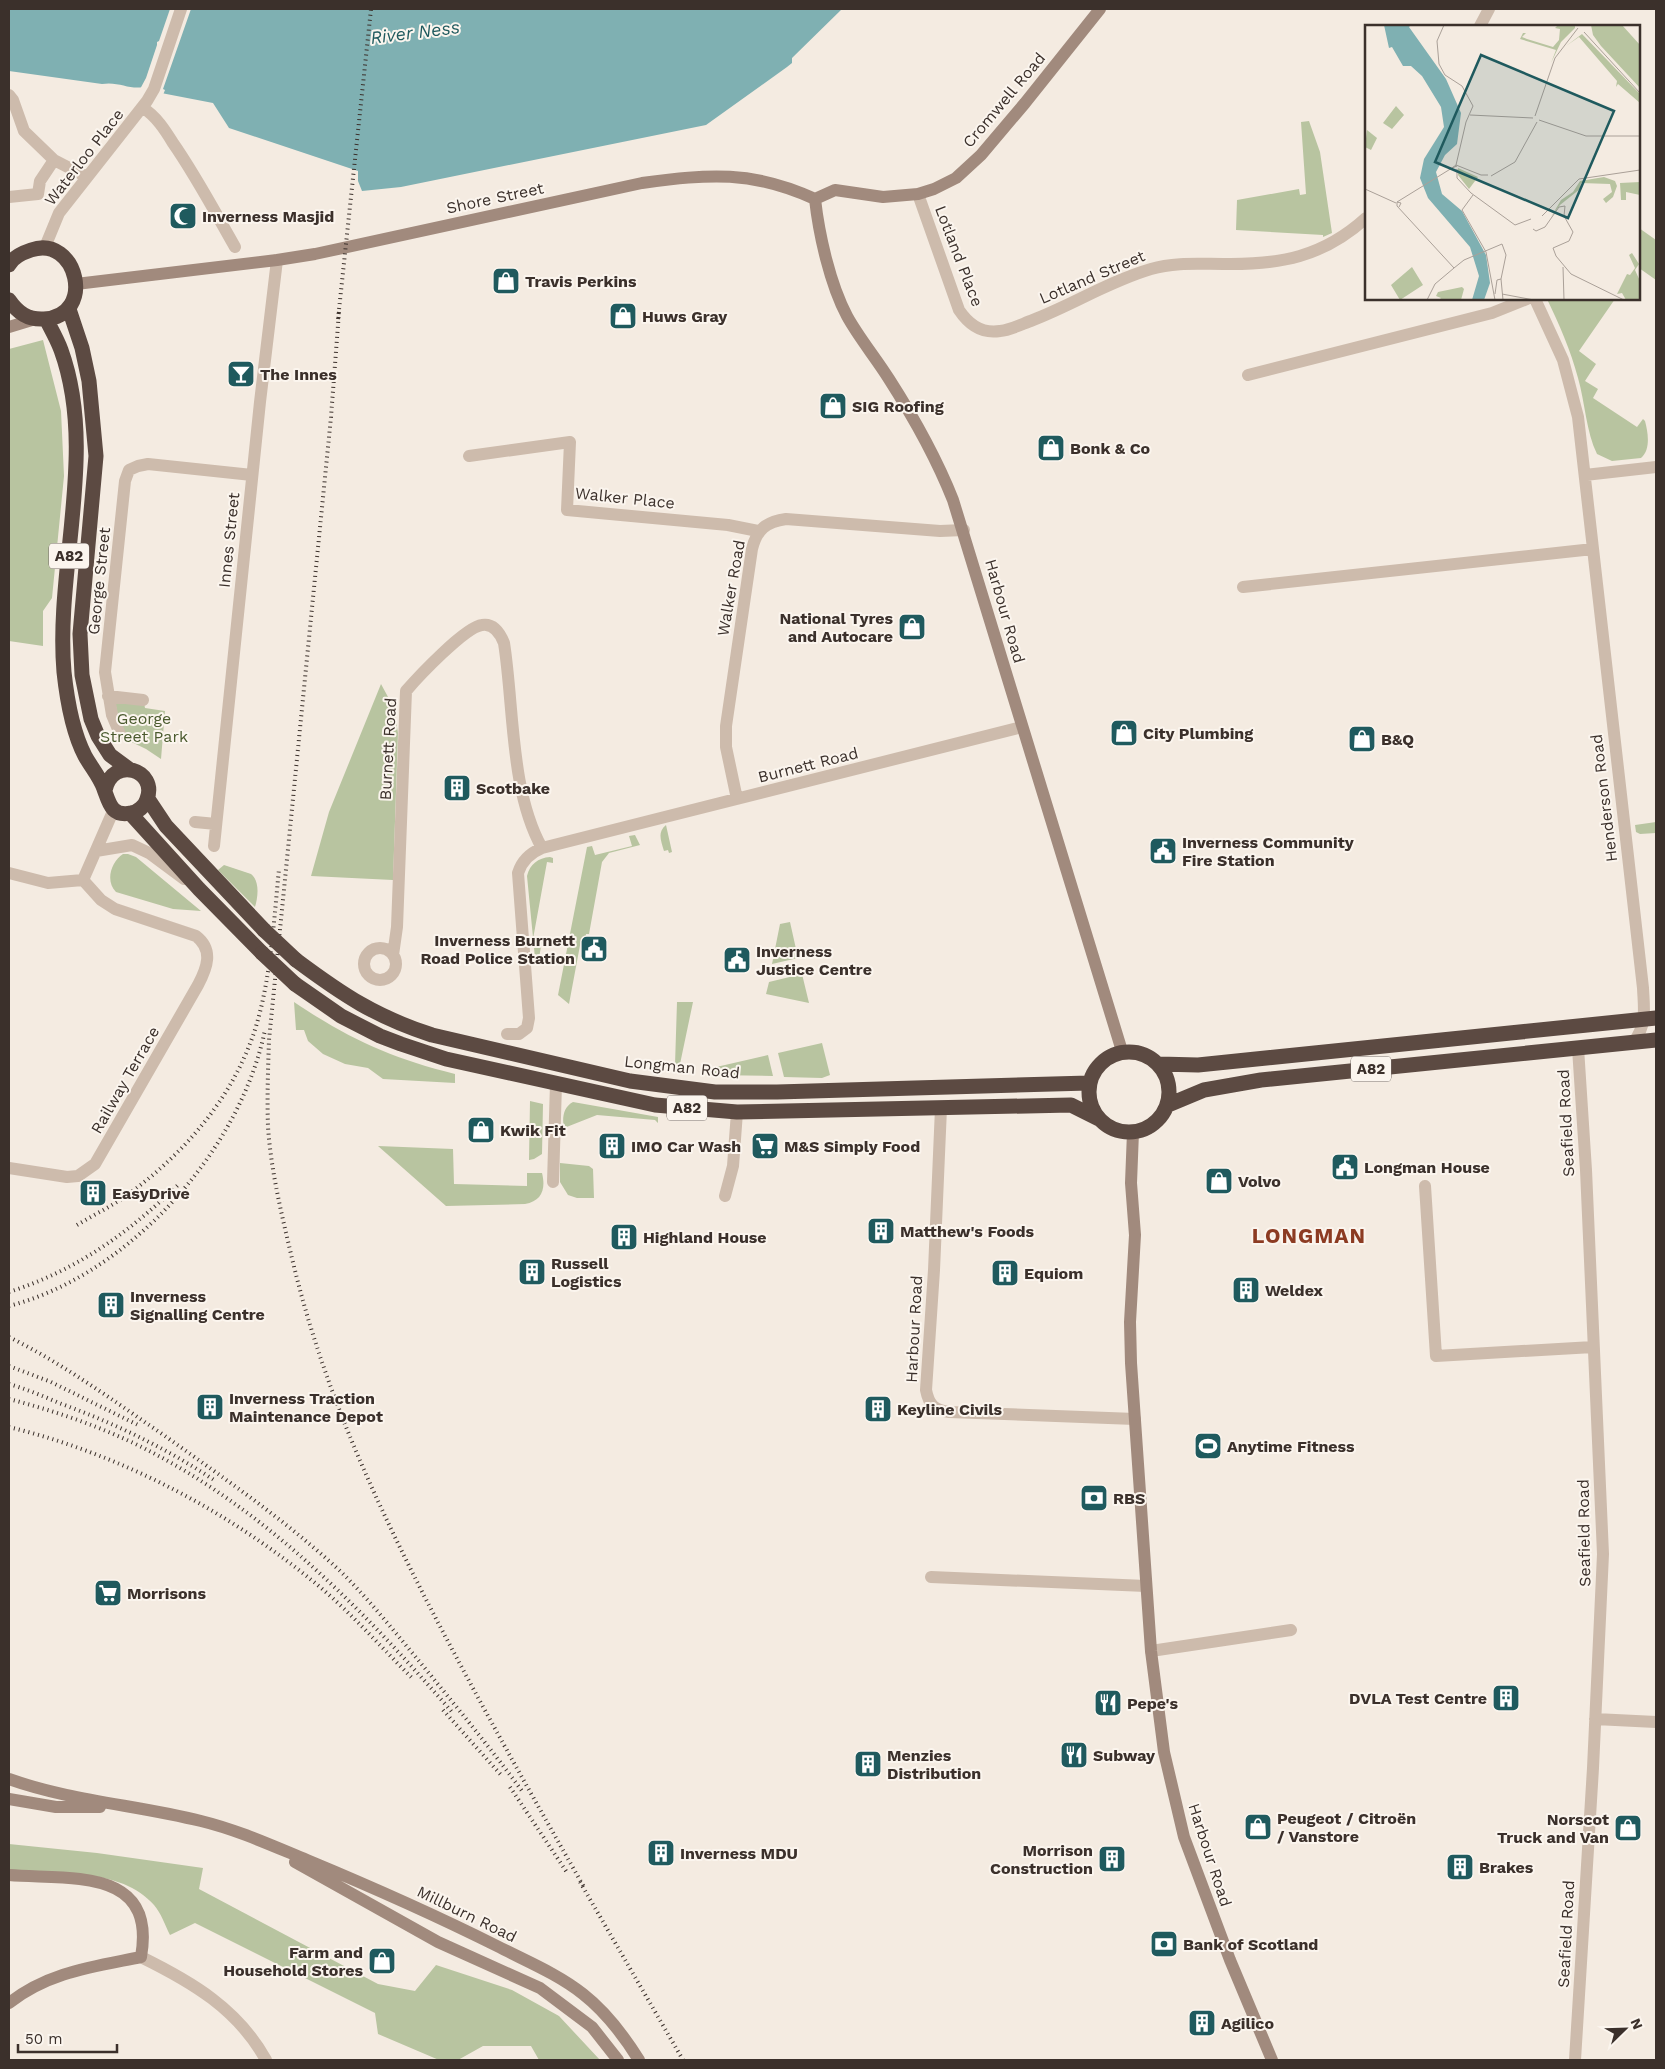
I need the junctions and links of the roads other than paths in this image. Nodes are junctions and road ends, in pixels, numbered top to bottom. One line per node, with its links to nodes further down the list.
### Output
1 (181, 9): 6 (street, Waterloo Place)
2 (1100, 9): 9 (street, Cromwell Road)
3 (1489, 9): 4 (street)
4 (1481, 25)
5 (9, 95): 7 (street)
6 (143, 108): 8 (street, Waterloo Place); 13 (street)
7 (54, 160): 8 (street); 10 (street)
8 (87, 177): 14 (street, Waterloo Place)
9 (918, 194): 11 (street); 23 (street, Lotland Place)
10 (9, 198)
11 (814, 199): 15 (street, Shore Street); 30 (street, Harbour Road)
12 (1365, 219): 23 (street, Lotland Street)
13 (235, 247)
14 (45, 248): 16 (highway); 17 (highway)
15 (277, 260): 17 (street, Shore Street); 28 (street, Innes Street)
16 (9, 263)
17 (76, 284): 21 (highway)
18 (1524, 300): 25 (street)
19 (1535, 300): 29 (street, Henderson Road)
20 (9, 301): 22 (highway, A82)
21 (69, 309): 22 (highway); 38 (highway, A82)
22 (39, 319): 24 (street); 39 (highway, A82)
23 (973, 326)
24 (9, 327)
25 (1248, 375)
26 (469, 456): 31 (street, Walker Place)
27 (1656, 467): 29 (street)
28 (252, 475): 34 (street, George Street); 45 (street, Innes Street)
29 (1585, 475): 32 (street, Henderson Road)
30 (964, 530): 31 (street, Walker Road); 36 (street, Harbour Road)
31 (758, 531): 41 (street, Walker Road)
32 (1593, 548): 33 (street); 53 (street, Henderson Road)
33 (1243, 587)
34 (108, 696): 35 (street); 37 (street, George Street)
35 (143, 700)
36 (1022, 727): 41 (street, Burnett Road); 58 (street, Harbour Road)
37 (120, 734)
38 (129, 769): 39 (highway); 40 (highway, A82)
39 (105, 790): 42 (highway, A82)
40 (148, 798): 43 (highway); 60 (highway, Longman Road / A82, bridge)
41 (737, 799): 47 (street, Burnett Road)
42 (114, 809): 43 (highway); 48 (street)
43 (130, 813): 51 (highway, A82)
44 (196, 822): 45 (street)
45 (216, 824): 46 (street, Innes Street)
46 (214, 846)
47 (542, 848): 52 (street, Burnett Road); 54 (street, Burnett Road)
48 (96, 851): 50 (street); 51 (street)
49 (9, 873): 50 (street)
50 (83, 880): 67 (street, Railway Terrace)
51 (199, 889): 61 (highway, A82, bridge)
52 (389, 952)
53 (1650, 1019): 56 (street, Henderson Road); 59 (highway, A82)
54 (506, 1034)
55 (1656, 1040): 56 (highway, A82)
56 (1634, 1042): 57 (highway, A82)
57 (1578, 1048): 62 (highway, A82); 71 (street, Seafield Road)
58 (1122, 1051): 59 (highway, A82); 60 (highway)
59 (1159, 1064): 62 (highway)
60 (1089, 1083): 65 (highway)
61 (556, 1084): 64 (highway, A82); 68 (street)
62 (1168, 1104): 66 (highway)
63 (941, 1108): 64 (highway, A82); 65 (highway, A82); 72 (street, Harbour Road)
64 (737, 1112): 70 (street)
65 (1099, 1119): 66 (highway, A82)
66 (1133, 1132): 72 (street, Harbour Road)
67 (9, 1168)
68 (553, 1182)
69 (1425, 1186): 71 (street)
70 (725, 1196)
71 (1593, 1347): 77 (street, Seafield Road)
72 (1135, 1419): 74 (street, Harbour Road)
73 (931, 1577): 74 (street)
74 (1146, 1586): 76 (street, Harbour Road)
75 (1291, 1630): 76 (street)
76 (1151, 1651): 89 (street, Harbour Road)
77 (1595, 1719): 78 (street); 90 (street, Seafield Road)
78 (1656, 1722)
79 (9, 1779): 81 (street, Millburn Road)
80 (9, 1798): 81 (street, Millburn Road)
81 (133, 1808): 82 (street, Millburn Road)
82 (252, 1838): 87 (street, Millburn Road); 88 (street, Millburn Road)
83 (9, 1875): 84 (street)
84 (141, 1957): 85 (street); 86 (street)
85 (9, 2003)
86 (266, 2060)
87 (618, 2060)
88 (639, 2060)
89 (1272, 2060)
90 (1575, 2060)

